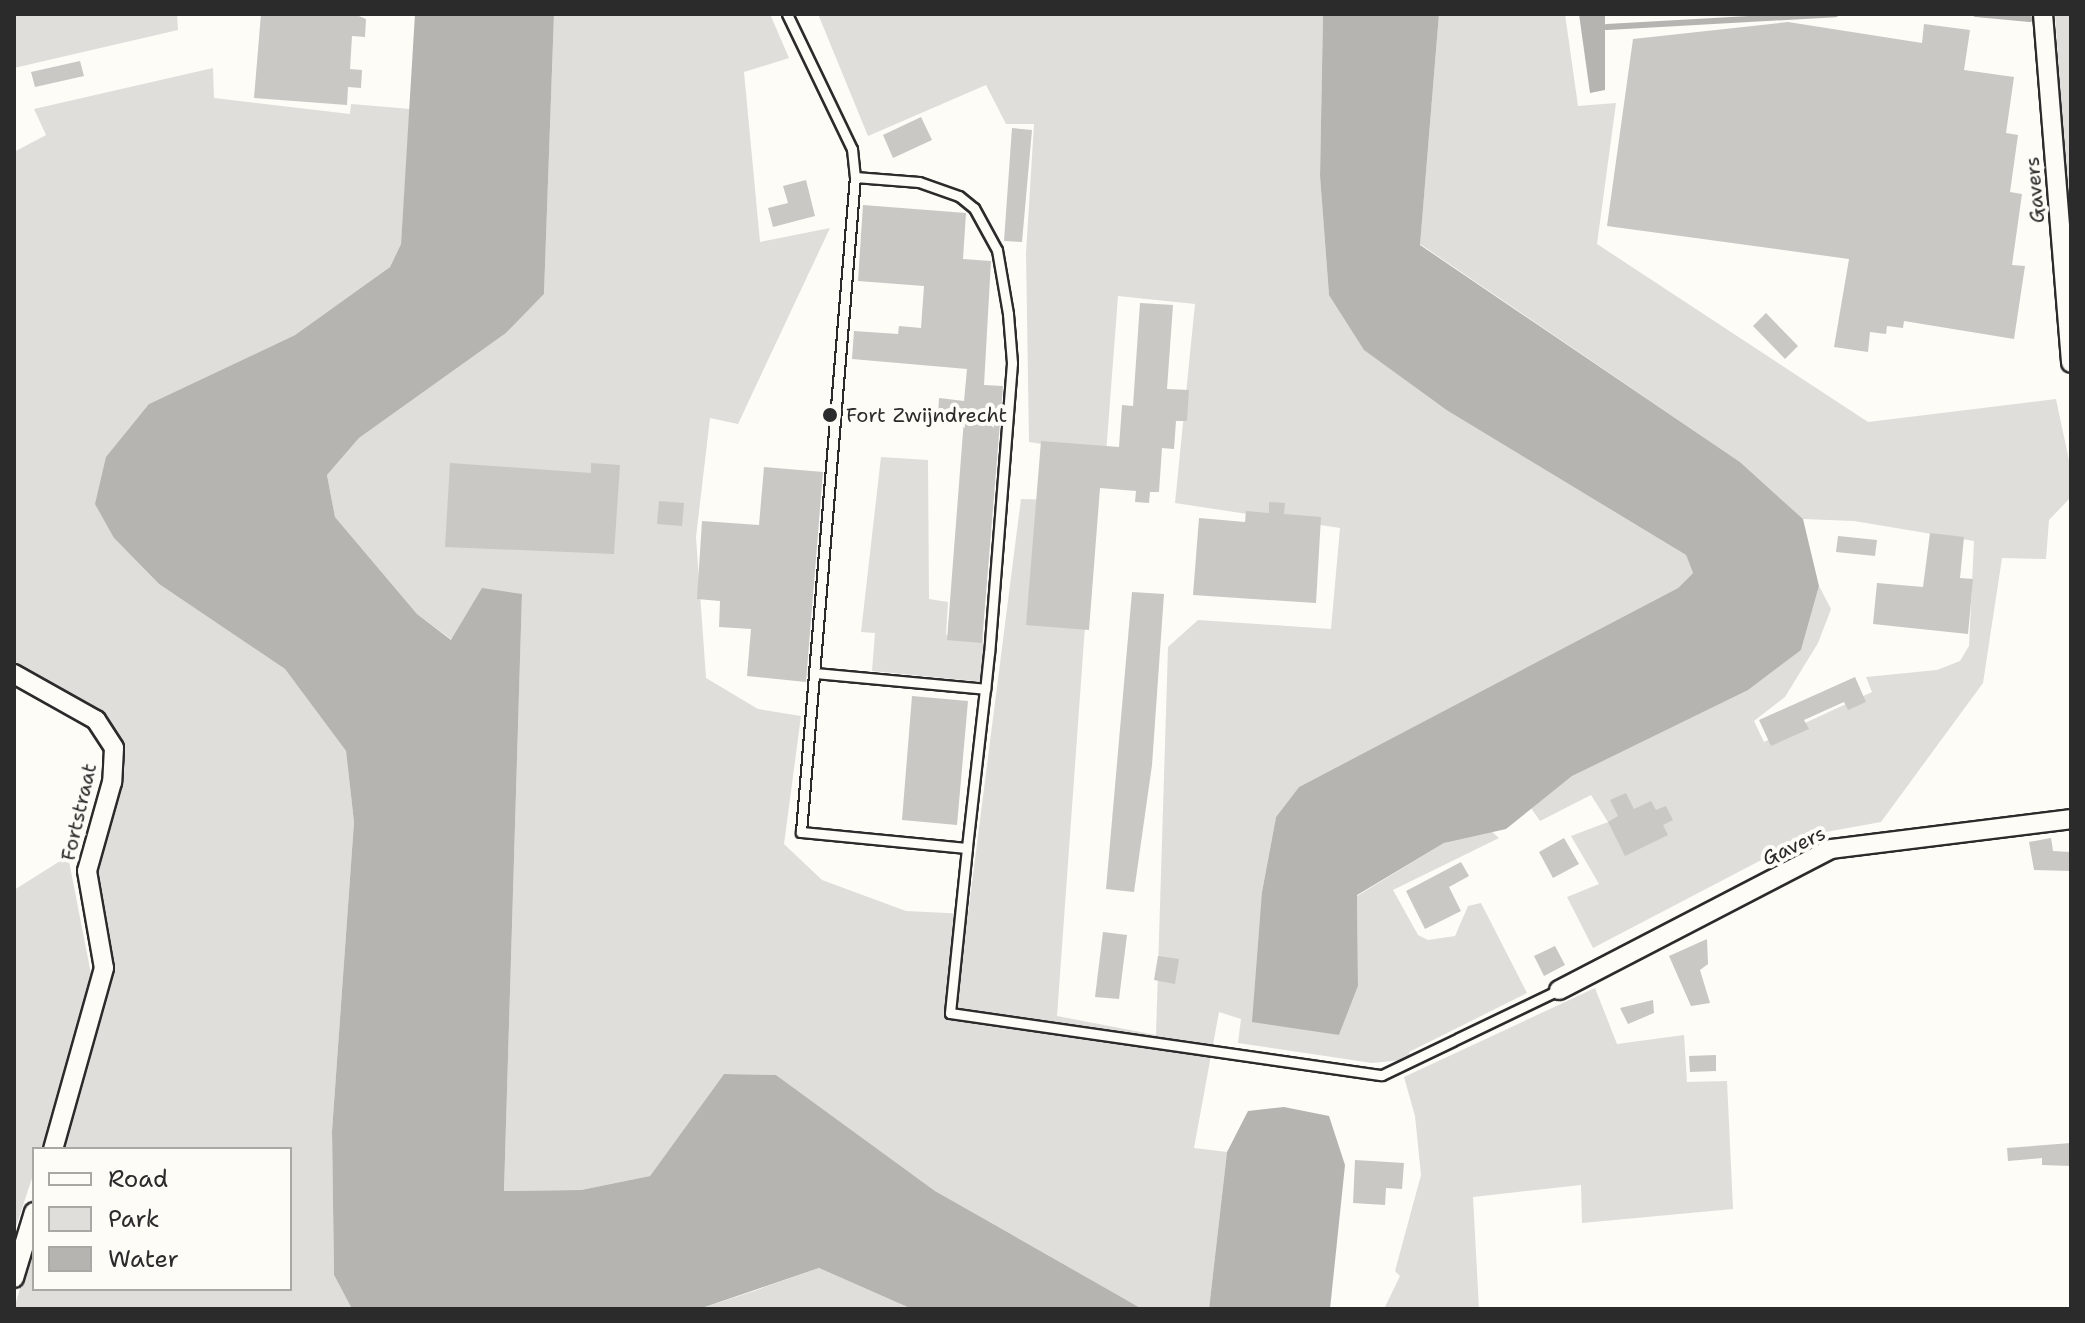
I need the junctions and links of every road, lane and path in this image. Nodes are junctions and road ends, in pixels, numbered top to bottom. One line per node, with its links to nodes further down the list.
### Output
1 (787, 14): 3 (lane)
2 (2043, 14): 4 (street, Gavers)
3 (855, 177): 5 (lane); 7 (lane)
4 (2071, 363)
5 (814, 673): 7 (lane); 9 (lane)
6 (14, 674): 11 (street, Fortstraat)
7 (985, 689): 9 (lane)
8 (2071, 819): 10 (street, Gavers)
9 (967, 848): 10 (lane)
10 (1559, 990)
11 (54, 1147)
12 (32, 1219): 13 (street)
13 (14, 1278)

